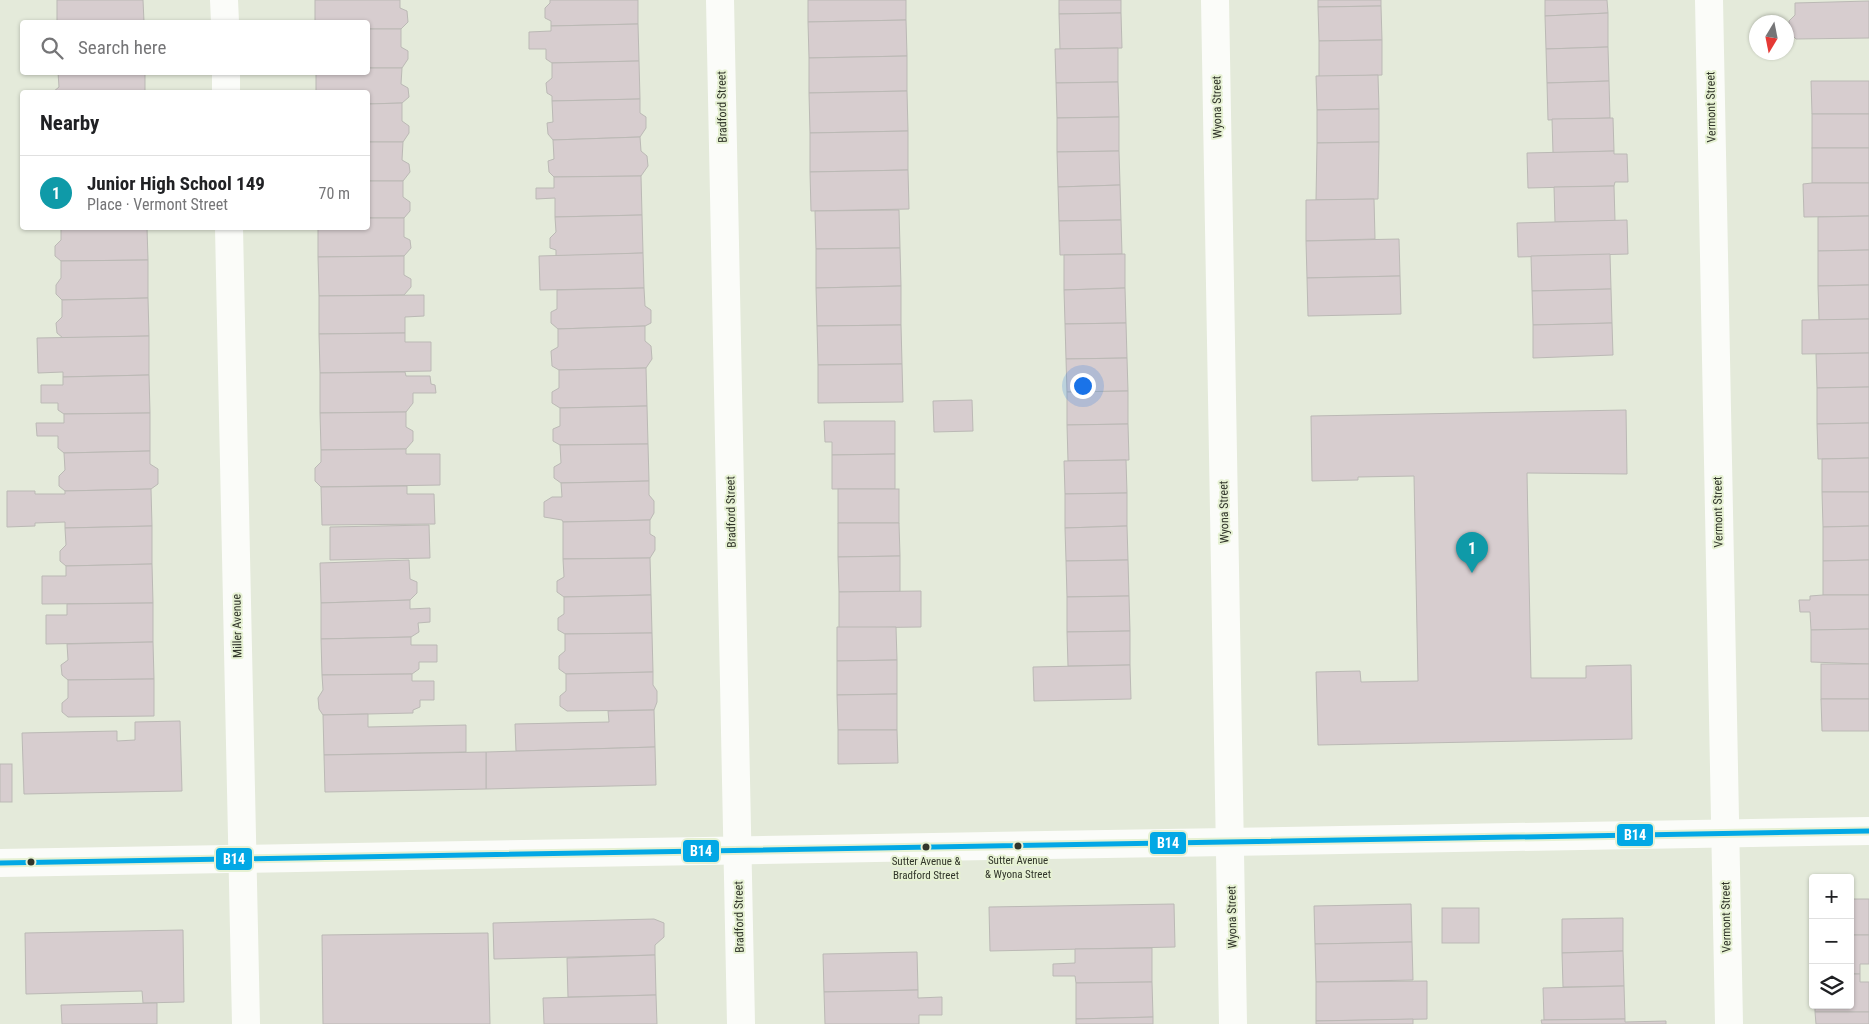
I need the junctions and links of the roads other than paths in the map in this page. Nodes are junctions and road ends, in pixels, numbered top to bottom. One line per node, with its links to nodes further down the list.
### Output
1 (224, 0): 5 (street)
2 (720, 0): 12 (street, Bradford Street)
3 (1215, 0): 11 (street, Wyona Street)
4 (1709, 0): 10 (street, Vermont Street)
5 (225, 20)
6 (226, 75): 7 (street)
7 (226, 90)
8 (229, 230): 13 (street, Miller Avenue)
9 (1869, 831): 10 (street)
10 (1724, 833): 11 (street); 18 (street, Vermont Street)
11 (1230, 843): 12 (street); 17 (street, Wyona Street)
12 (738, 851): 13 (street); 16 (street, Bradford Street)
13 (242, 858): 14 (street); 15 (street, Miller Avenue)
14 (0, 863)
15 (246, 1024)
16 (741, 1024)
17 (1234, 1024)
18 (1728, 1024)

